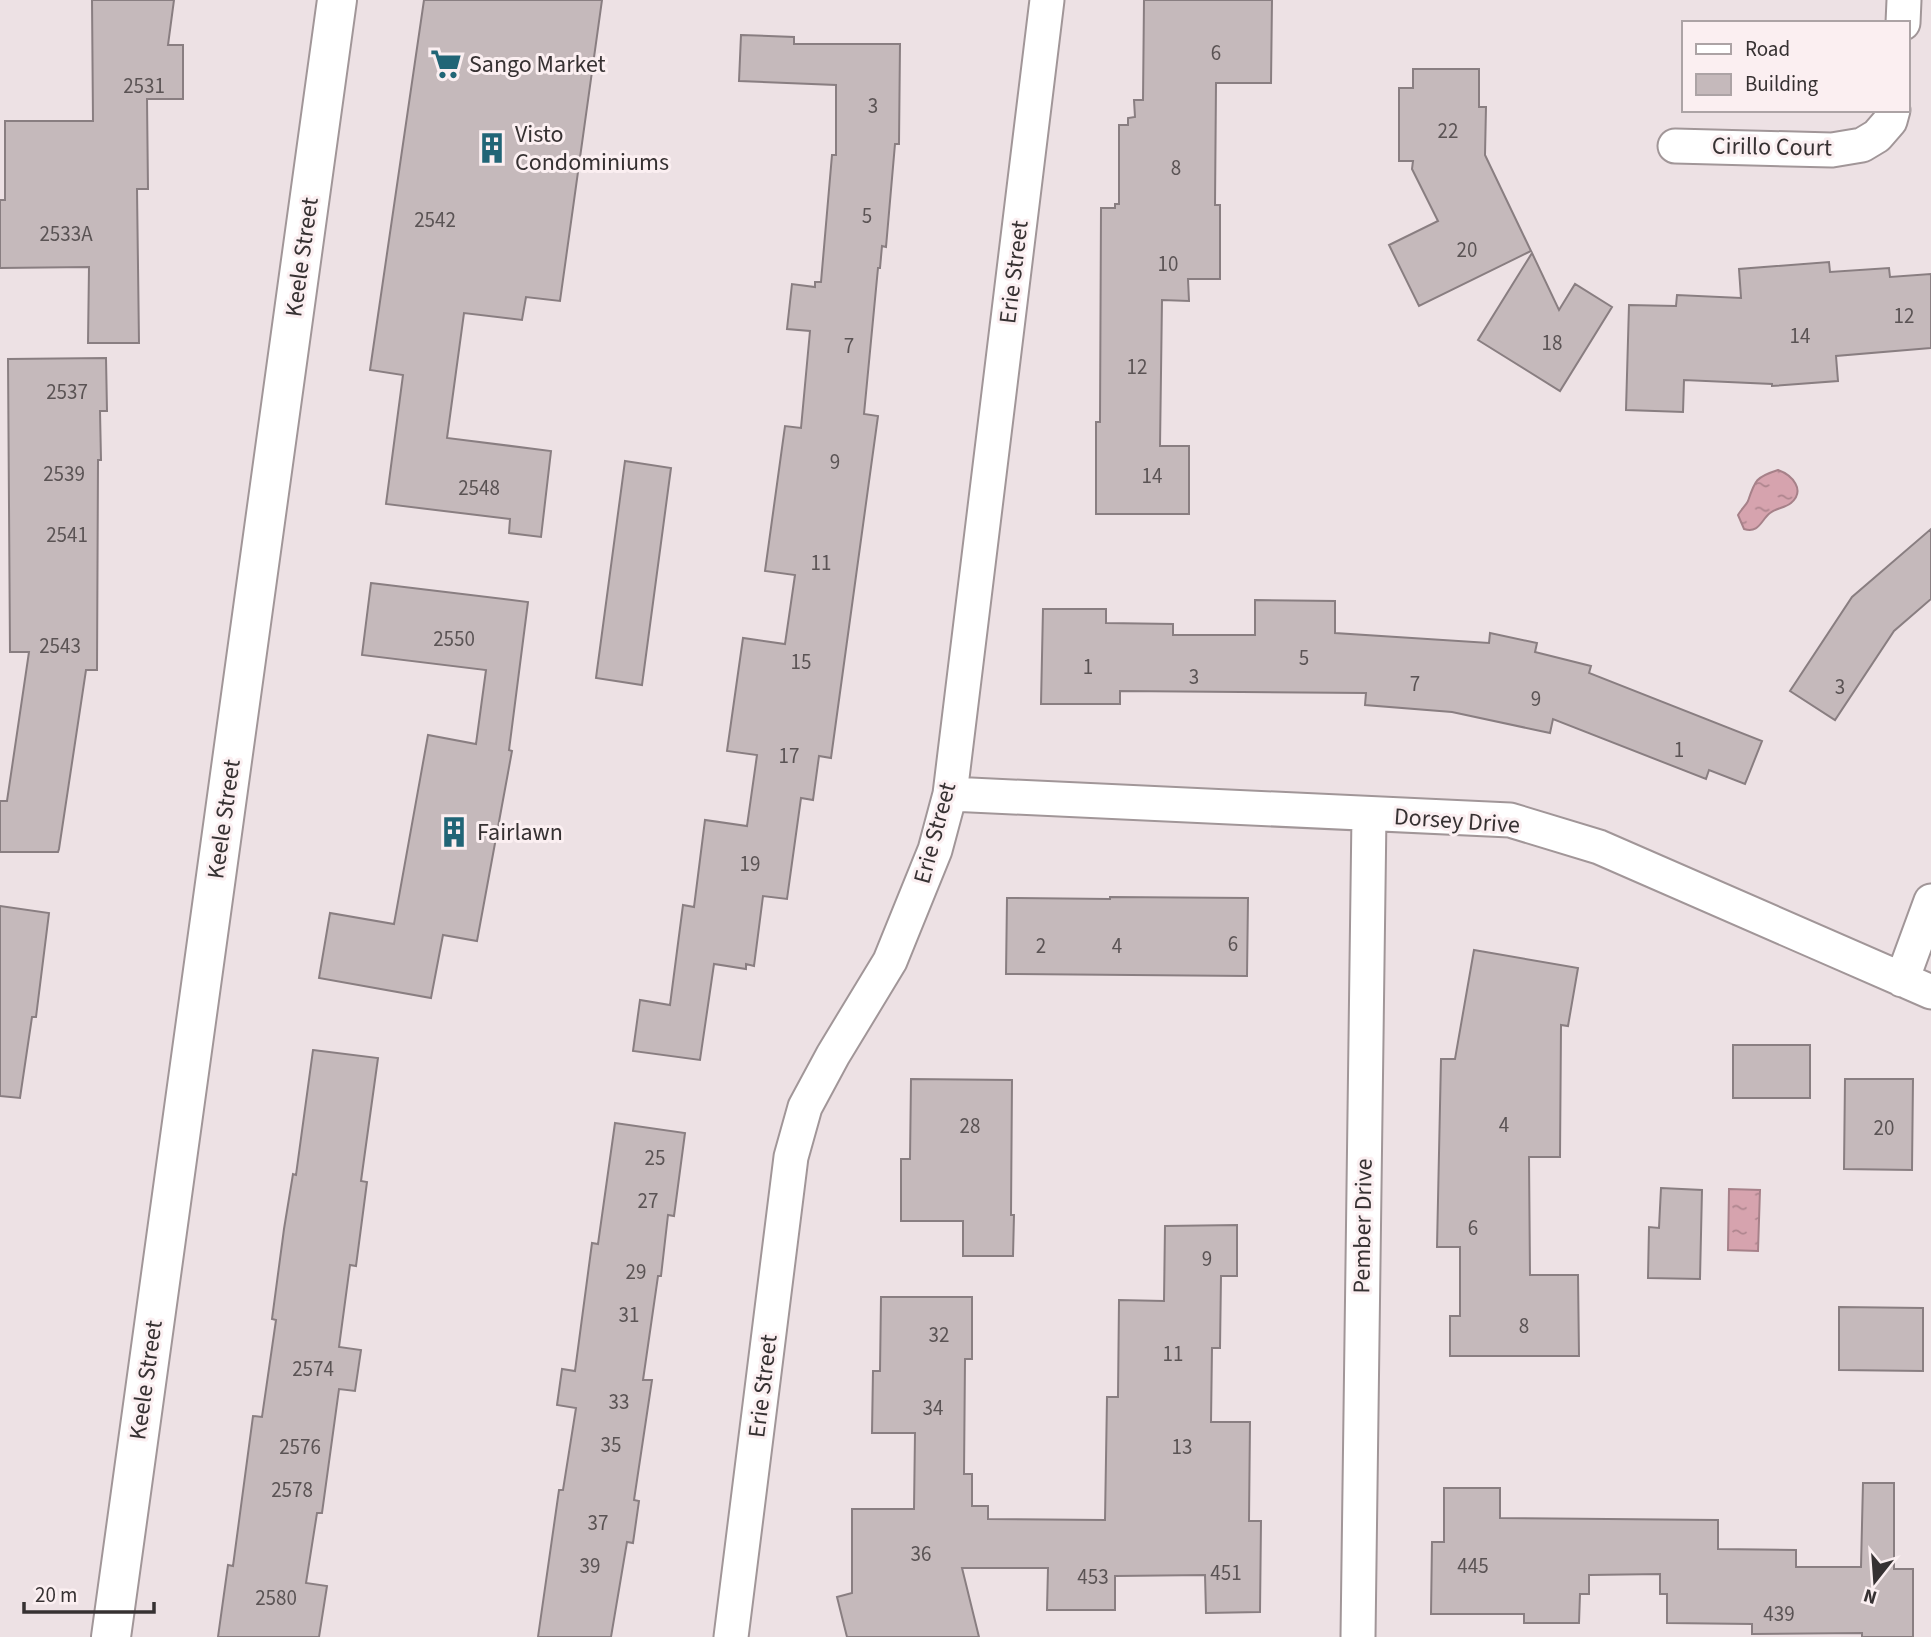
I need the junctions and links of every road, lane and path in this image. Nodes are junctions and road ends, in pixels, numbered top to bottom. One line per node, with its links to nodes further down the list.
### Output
1 (337, 0): 11 (main road, Keele Street)
2 (1047, 0): 7 (street, Erie Street)
3 (1904, 0): 4 (street)
4 (1903, 21)
5 (1893, 112): 6 (street, Cirillo Court)
6 (1675, 146)
7 (950, 794): 8 (street, Dorsey Drive); 12 (street, Erie Street)
8 (1368, 814): 10 (street, Dorsey Drive); 13 (street, Pember Drive)
9 (1931, 901): 10 (street)
10 (1917, 986)
11 (111, 1637)
12 (730, 1637)
13 (1358, 1637)

